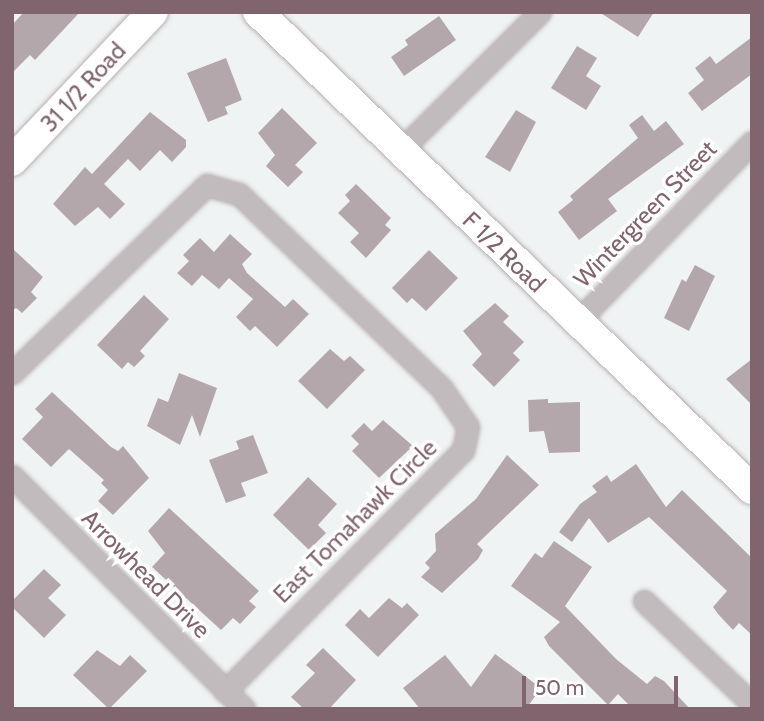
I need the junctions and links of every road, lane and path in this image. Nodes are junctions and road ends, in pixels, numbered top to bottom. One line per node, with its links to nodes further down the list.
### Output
1 (153, 12): 6 (street, 31 1/2 Road)
2 (258, 12): 5 (street, F 1/2 Road)
3 (540, 12): 5 (street)
4 (752, 142): 7 (street, Wintergreen Street)
5 (400, 151): 7 (street, F 1/2 Road)
6 (12, 161)
7 (576, 323): 10 (street, F 1/2 Road)
8 (12, 373): 12 (street, East Tomahawk Circle)
9 (12, 476): 12 (street, Arrowhead Drive)
10 (752, 489)
11 (644, 601): 13 (street)
12 (225, 691): 14 (street, Arrowhead Drive)
13 (752, 704)
14 (244, 709)

